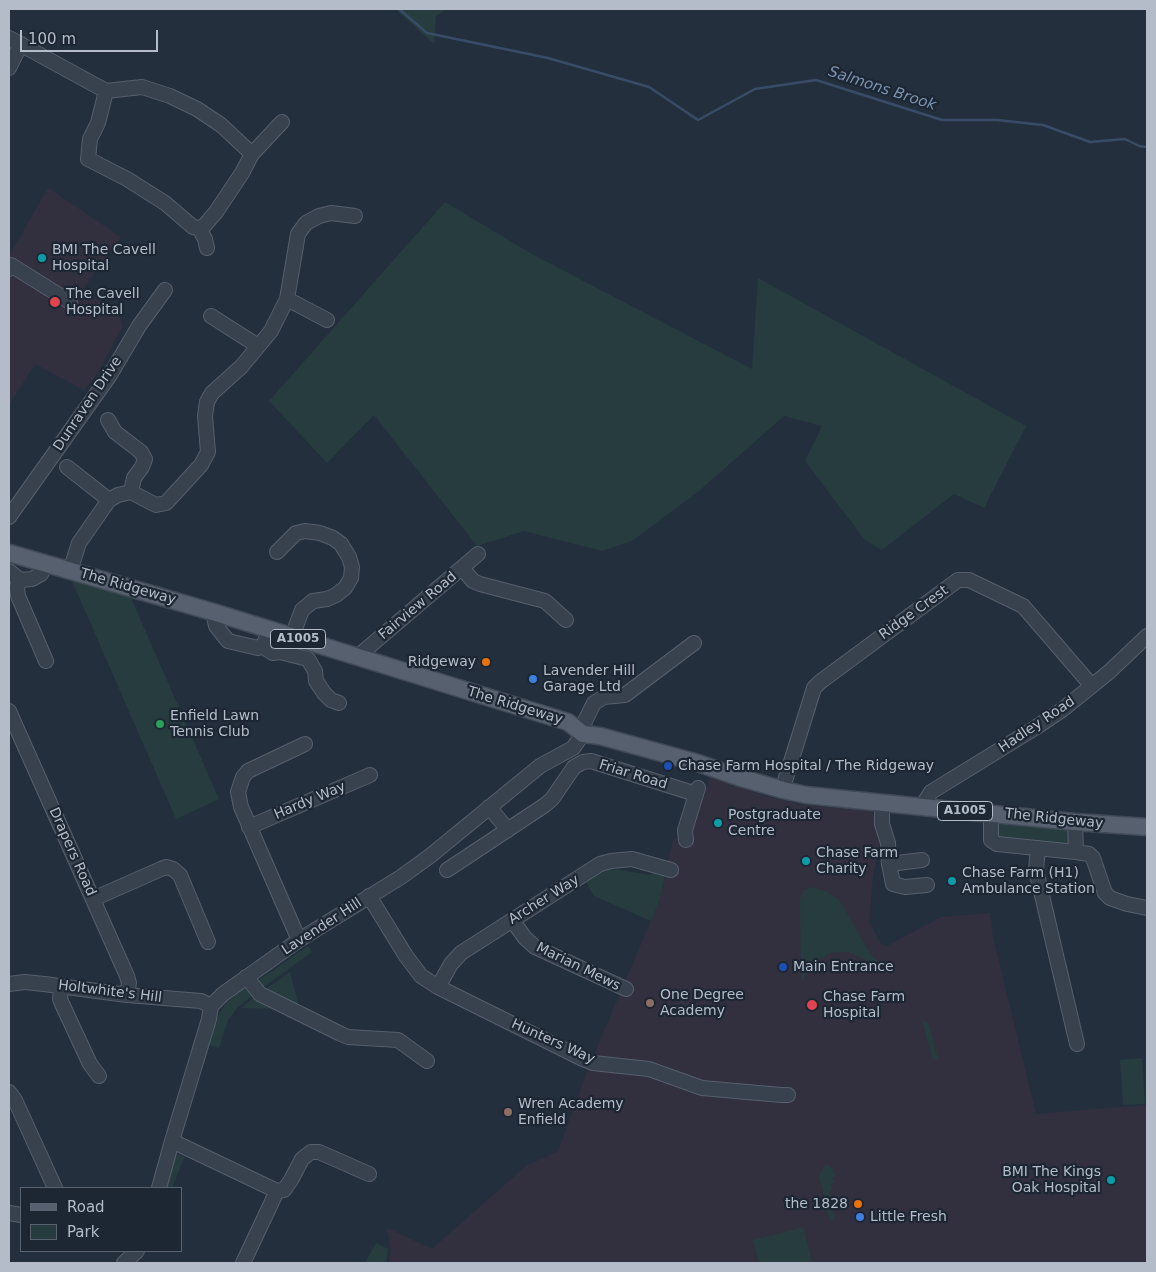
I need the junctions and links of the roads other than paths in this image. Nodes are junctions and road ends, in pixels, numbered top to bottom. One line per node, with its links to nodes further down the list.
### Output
1 (15, 41): 2 (street); 3 (street)
2 (9, 68)
3 (106, 91): 5 (street); 7 (street)
4 (282, 122): 5 (street)
5 (252, 154): 7 (street)
6 (355, 216): 11 (street)
7 (199, 228): 8 (street)
8 (207, 248)
9 (9, 269): 12 (street)
10 (166, 290): 20 (street, Dunraven Drive)
11 (287, 299): 14 (street); 15 (street)
12 (70, 302)
13 (211, 316): 15 (street)
14 (327, 320)
15 (258, 346): 18 (street)
16 (108, 420): 18 (street)
17 (67, 467): 19 (street)
18 (131, 492): 19 (street)
19 (109, 500): 27 (street)
20 (9, 517)
21 (277, 552): 33 (street)
22 (9, 554): 24 (main road, The Ridgeway / A1005)
23 (478, 554): 25 (street, Fairview Road)
24 (46, 564): 27 (main road, The Ridgeway / A1005); 28 (street)
25 (462, 568): 30 (street); 36 (street, Fairview Road)
26 (9, 571): 28 (street)
27 (70, 571): 29 (main road, The Ridgeway / A1005)
28 (20, 580): 37 (street)
29 (213, 612): 31 (main road, The Ridgeway / A1005); 35 (street)
30 (566, 620)
31 (269, 631): 33 (main road, The Ridgeway / A1005); 35 (street)
32 (1147, 636): 38 (street, Hadley Road)
33 (292, 637): 36 (main road, The Ridgeway / A1005)
34 (694, 644): 41 (street)
35 (262, 646): 39 (street)
36 (357, 657): 41 (main road, The Ridgeway / A1005)
37 (46, 662)
38 (1092, 686): 44 (street, Ridge Crest); 46 (street, Hadley Road)
39 (339, 703)
40 (9, 711): 62 (street, Drapers Road)
41 (583, 734): 44 (main road, The Ridgeway / A1005); 47 (street, Lavender Hill)
42 (306, 744): 51 (street)
43 (370, 775): 51 (street, Hardy Way)
44 (784, 790): 45 (main road, The Ridgeway / A1005)
45 (882, 802): 46 (main road, The Ridgeway / A1005); 57 (street)
46 (922, 806): 48 (main road, The Ridgeway / A1005)
47 (489, 807): 52 (street); 61 (street, Lavender Hill)
48 (991, 813): 49 (main road, The Ridgeway / A1005); 54 (street)
49 (1075, 822): 50 (main road, The Ridgeway / A1005); 55 (street)
50 (1147, 826)
51 (249, 827): 65 (street)
52 (508, 830): 53 (street, Friar Road); 58 (street, Friar Road)
53 (686, 840)
54 (1038, 848): 55 (street); 74 (street)
55 (1076, 852): 63 (street)
56 (922, 860): 57 (street)
57 (889, 864): 60 (street)
58 (447, 870)
59 (671, 870): 64 (street, Archer Way)
60 (927, 885)
61 (370, 896): 65 (street, Lavender Hill); 70 (street, Hunters Way)
62 (93, 899): 66 (street); 72 (street, Drapers Road)
63 (1147, 908)
64 (512, 920): 70 (street, Archer Way); 71 (street, Marian Mews)
65 (299, 940): 67 (street, Lavender Hill)
66 (208, 942)
67 (246, 977): 73 (street, Lavender Hill); 75 (street)
68 (9, 984): 69 (street, Holtwhite's Hill)
69 (61, 986): 72 (street, Holtwhite's Hill); 76 (street)
70 (438, 987): 78 (street, Hunters Way)
71 (626, 989)
72 (127, 996): 73 (street, Holtwhite's Hill)
73 (211, 1006): 79 (street)
74 (1077, 1044)
75 (427, 1062)
76 (100, 1076)
77 (9, 1092): 81 (street)
78 (788, 1095)
79 (172, 1141): 82 (street); 83 (street)
80 (369, 1174): 83 (street)
81 (55, 1187)
82 (159, 1187)
83 (277, 1191): 86 (street)
84 (136, 1252): 85 (street)
85 (124, 1263)
86 (244, 1263)

